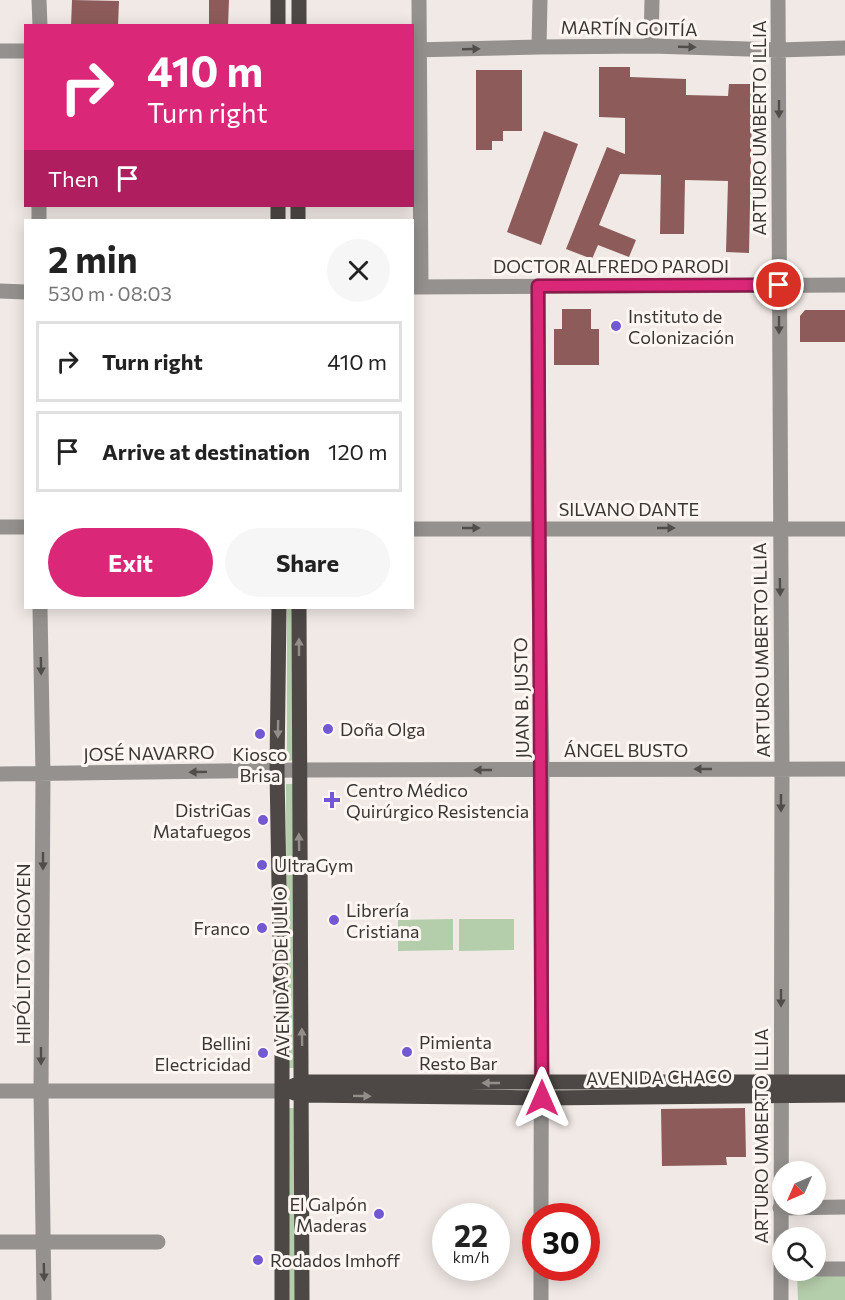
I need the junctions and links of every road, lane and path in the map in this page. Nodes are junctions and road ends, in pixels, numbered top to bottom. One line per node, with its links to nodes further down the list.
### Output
1 (39, 0): 8 (street)
2 (278, 0): 9 (main road)
3 (299, 0): 10 (main road)
4 (419, 0): 14 (street)
5 (540, 0): 12 (street)
6 (652, 0): 11 (street)
7 (778, 0): 15 (street, ARTURO UMBERTO ILLIA)
8 (39, 24)
9 (278, 24)
10 (299, 24)
11 (651, 46): 12 (street, MARTÍN GOITÍA); 15 (street, MARTÍN GOITÍA, one-way to 15)
12 (539, 47): 14 (street, MARTÍN GOITÍA, one-way to 12)
13 (845, 48): 15 (street, MARTÍN GOITÍA)
14 (416, 50): 21 (street)
15 (779, 50): 18 (street, ARTURO UMBERTO ILLIA, one-way to 18)
16 (0, 51): 17 (street)
17 (24, 51)
18 (779, 285): 19 (street, DOCTOR ALFREDO PARODI); 20 (street, DOCTOR ALFREDO PARODI); 28 (street, ARTURO UMBERTO ILLIA, one-way to 28)
19 (845, 285)
20 (538, 286): 21 (street, DOCTOR ALFREDO PARODI); 27 (street, JUAN B. JUSTO)
21 (417, 287)
22 (0, 291): 23 (street)
23 (24, 291)
24 (0, 527): 25 (street)
25 (24, 527)
26 (414, 528): 27 (street, SILVANO DANTE, one-way to 27)
27 (538, 528): 28 (street, SILVANO DANTE, one-way to 28); 36 (street, JUAN B. JUSTO)
28 (779, 528): 29 (street, SILVANO DANTE); 34 (street, ARTURO UMBERTO ILLIA, one-way to 34)
29 (845, 529)
30 (40, 609): 39 (street, HIPÓLITO YRIGOYEN, one-way to 39)
31 (279, 609): 37 (main road, AVENIDA 9 DE JULIO, one-way to 37)
32 (298, 609): 35 (main road, AVENIDA 9 DE JULIO, one-way to 32)
33 (845, 768): 34 (street, ÁNGEL BUSTO)
34 (782, 769): 36 (street, ÁNGEL BUSTO, one-way to 36); 42 (street, ARTURO UMBERTO ILLIA, one-way to 42)
35 (298, 770): 36 (street, ÁNGEL BUSTO, one-way to 35); 37 (street, JOSÉ NAVARRO); 41 (main road, AVENIDA 9 DE JULIO, one-way to 35)
36 (542, 770): 46 (street, JUAN B. JUSTO)
37 (277, 771): 39 (street, JOSÉ NAVARRO, one-way to 39); 43 (main road, AVENIDA 9 DE JULIO)
38 (0, 774): 39 (street, JOSÉ NAVARRO)
39 (43, 774): 45 (street, HIPÓLITO YRIGOYEN, one-way to 45)
40 (845, 1082): 42 (main road, AVENIDA CHACO)
41 (303, 1089): 43 (main road, AVENIDA CHACO); 46 (main road, AVENIDA CHACO); 61 (main road, AVENIDA 9 DE JULIO)
42 (780, 1089): 46 (main road, AVENIDA CHACO); 47 (main road, AVENIDA CHACO); 48 (street, ARTURO UMBERTO ILLIA)
43 (282, 1090): 45 (street); 60 (main road, AVENIDA 9 DE JULIO)
44 (0, 1091): 45 (street)
45 (41, 1091): 52 (street, HIPÓLITO YRIGOYEN)
46 (542, 1091): 49 (street, JUAN B. JUSTO)
47 (845, 1095)
48 (780, 1161)
49 (541, 1203)
50 (826, 1207): 51 (street)
51 (845, 1207)
52 (44, 1241): 53 (street); 54 (street); 59 (street, HIPÓLITO YRIGOYEN, one-way to 59)
53 (0, 1242)
54 (158, 1242)
55 (826, 1269): 56 (street)
56 (845, 1269)
57 (541, 1281): 62 (street)
58 (782, 1281): 63 (street, ARTURO UMBERTO ILLIA)
59 (44, 1300)
60 (282, 1300)
61 (302, 1300)
62 (541, 1300)
63 (781, 1300)

